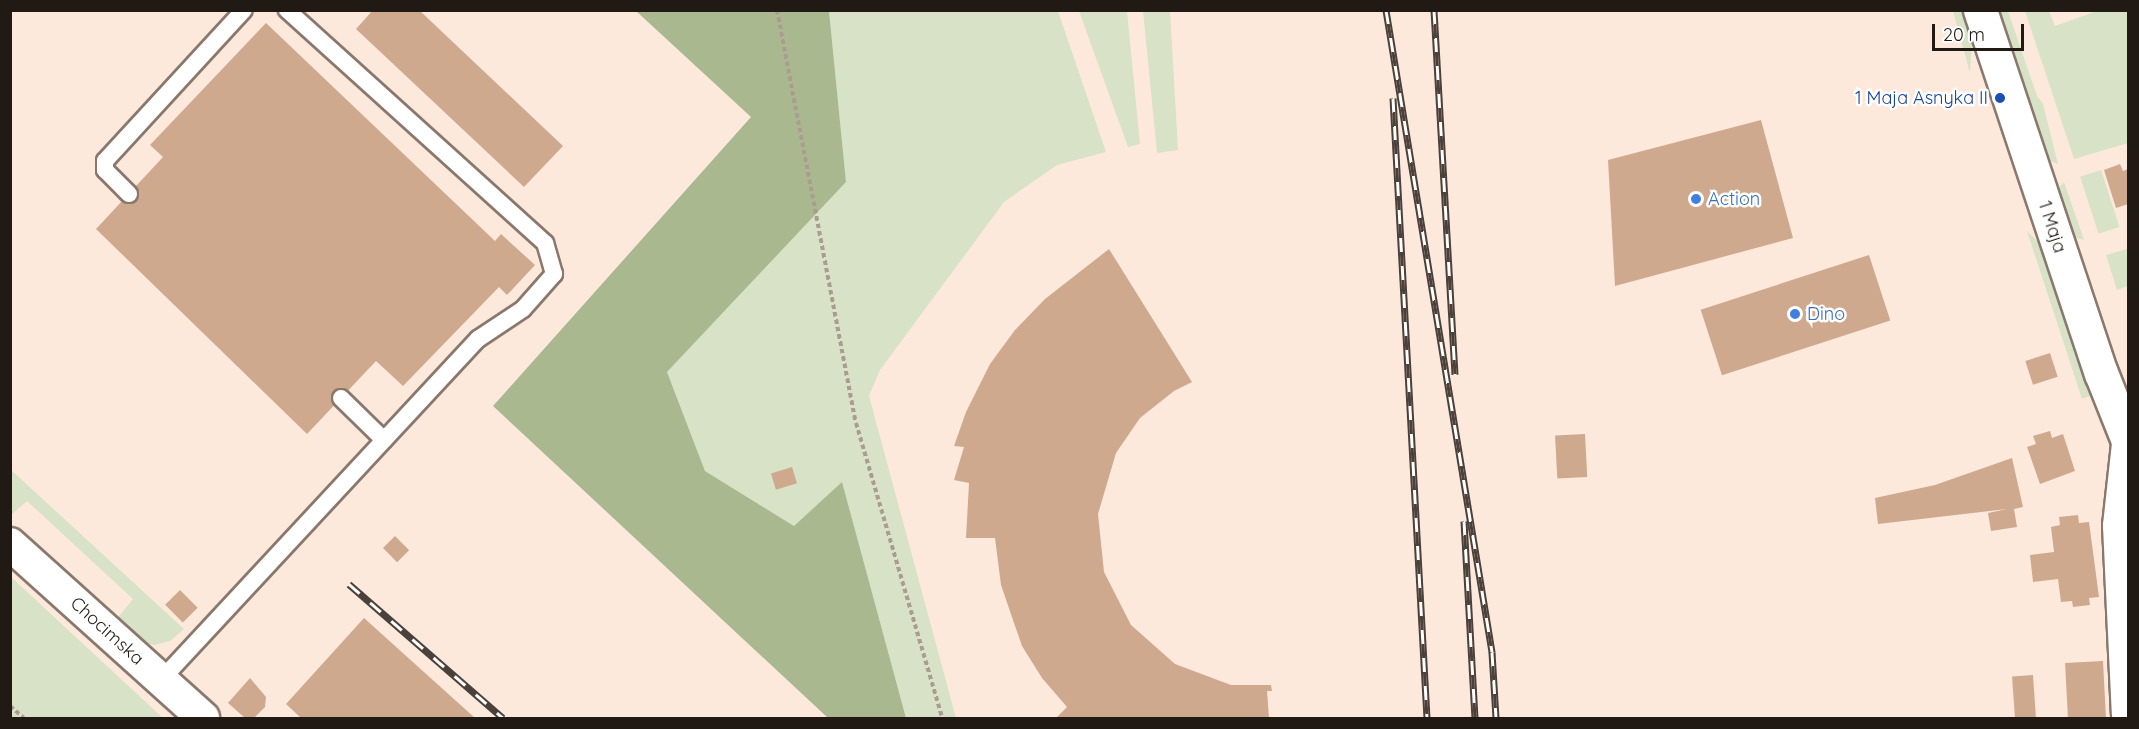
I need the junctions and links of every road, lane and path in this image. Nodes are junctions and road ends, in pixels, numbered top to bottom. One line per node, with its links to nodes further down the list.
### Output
1 (244, 10): 5 (lane)
2 (287, 10): 7 (lane)
3 (777, 10): 15 (path)
4 (1980, 10): 8 (street, 1 Maja)
5 (129, 194)
6 (341, 398): 7 (lane)
7 (384, 440): 10 (lane)
8 (2128, 443): 12 (street)
9 (10, 544): 10 (street, Chocimska)
10 (161, 680): 14 (street, Chocimska)
11 (10, 706): 13 (path)
12 (2128, 714)
13 (24, 718)
14 (203, 718)
15 (942, 718)

